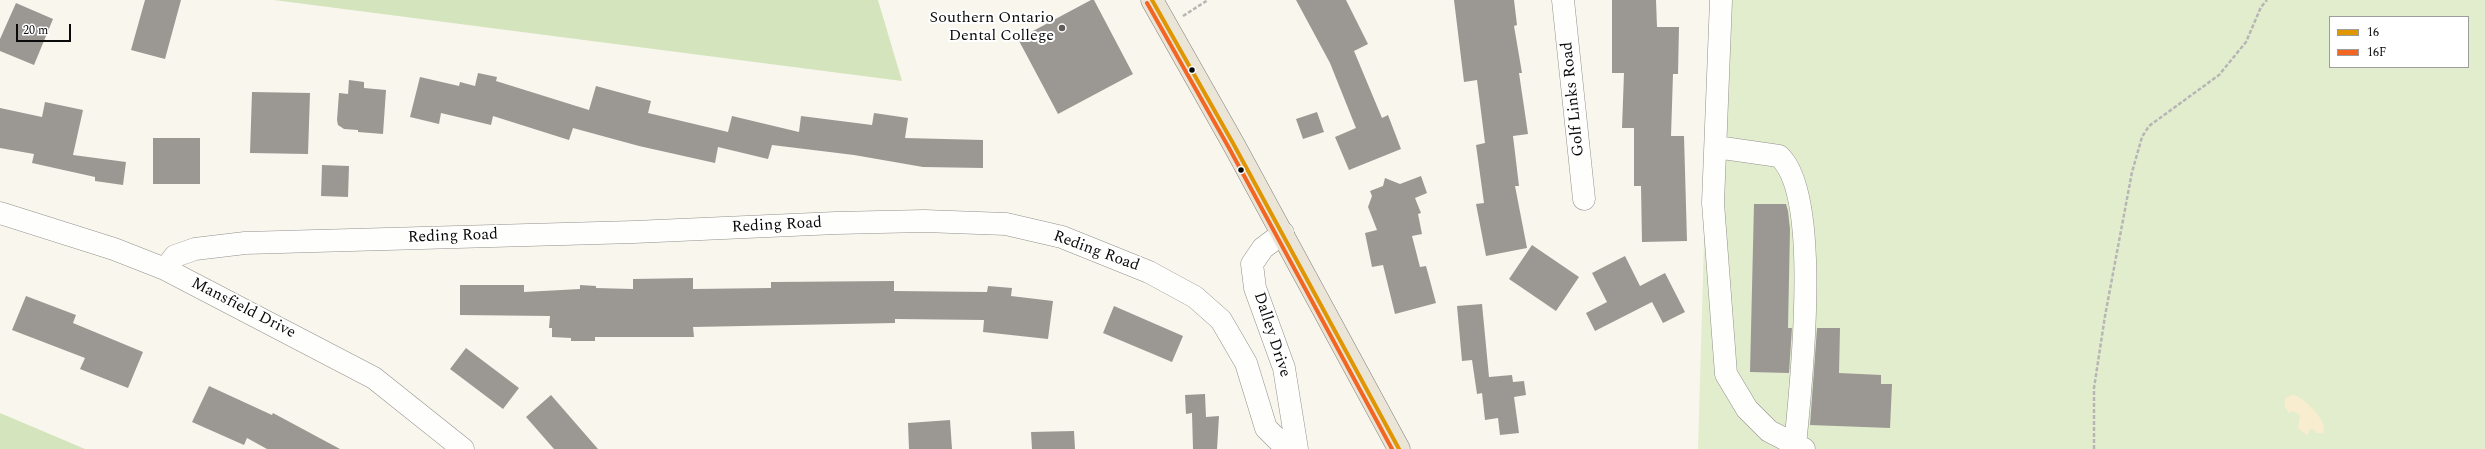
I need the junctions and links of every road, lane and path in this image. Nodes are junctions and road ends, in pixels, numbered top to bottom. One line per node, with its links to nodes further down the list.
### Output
1 (1152, 0): 6 (main road)
2 (1208, 0): 6 (path)
3 (1563, 0): 8 (street, Golf Links Road)
4 (1721, 0): 7 (street)
5 (2267, 0): 16 (path)
6 (1166, 26): 10 (main road)
7 (1716, 147): 13 (street); 13 (street)
8 (1584, 199)
9 (0, 213): 11 (street, Mansfield Drive)
10 (1283, 233): 12 (street, Dalley Drive); 15 (main road)
11 (165, 269): 12 (street, Reding Road); 14 (street, Mansfield Drive)
12 (1296, 445)
13 (1800, 447)
14 (463, 449)
15 (1399, 449)
16 (2094, 449)

